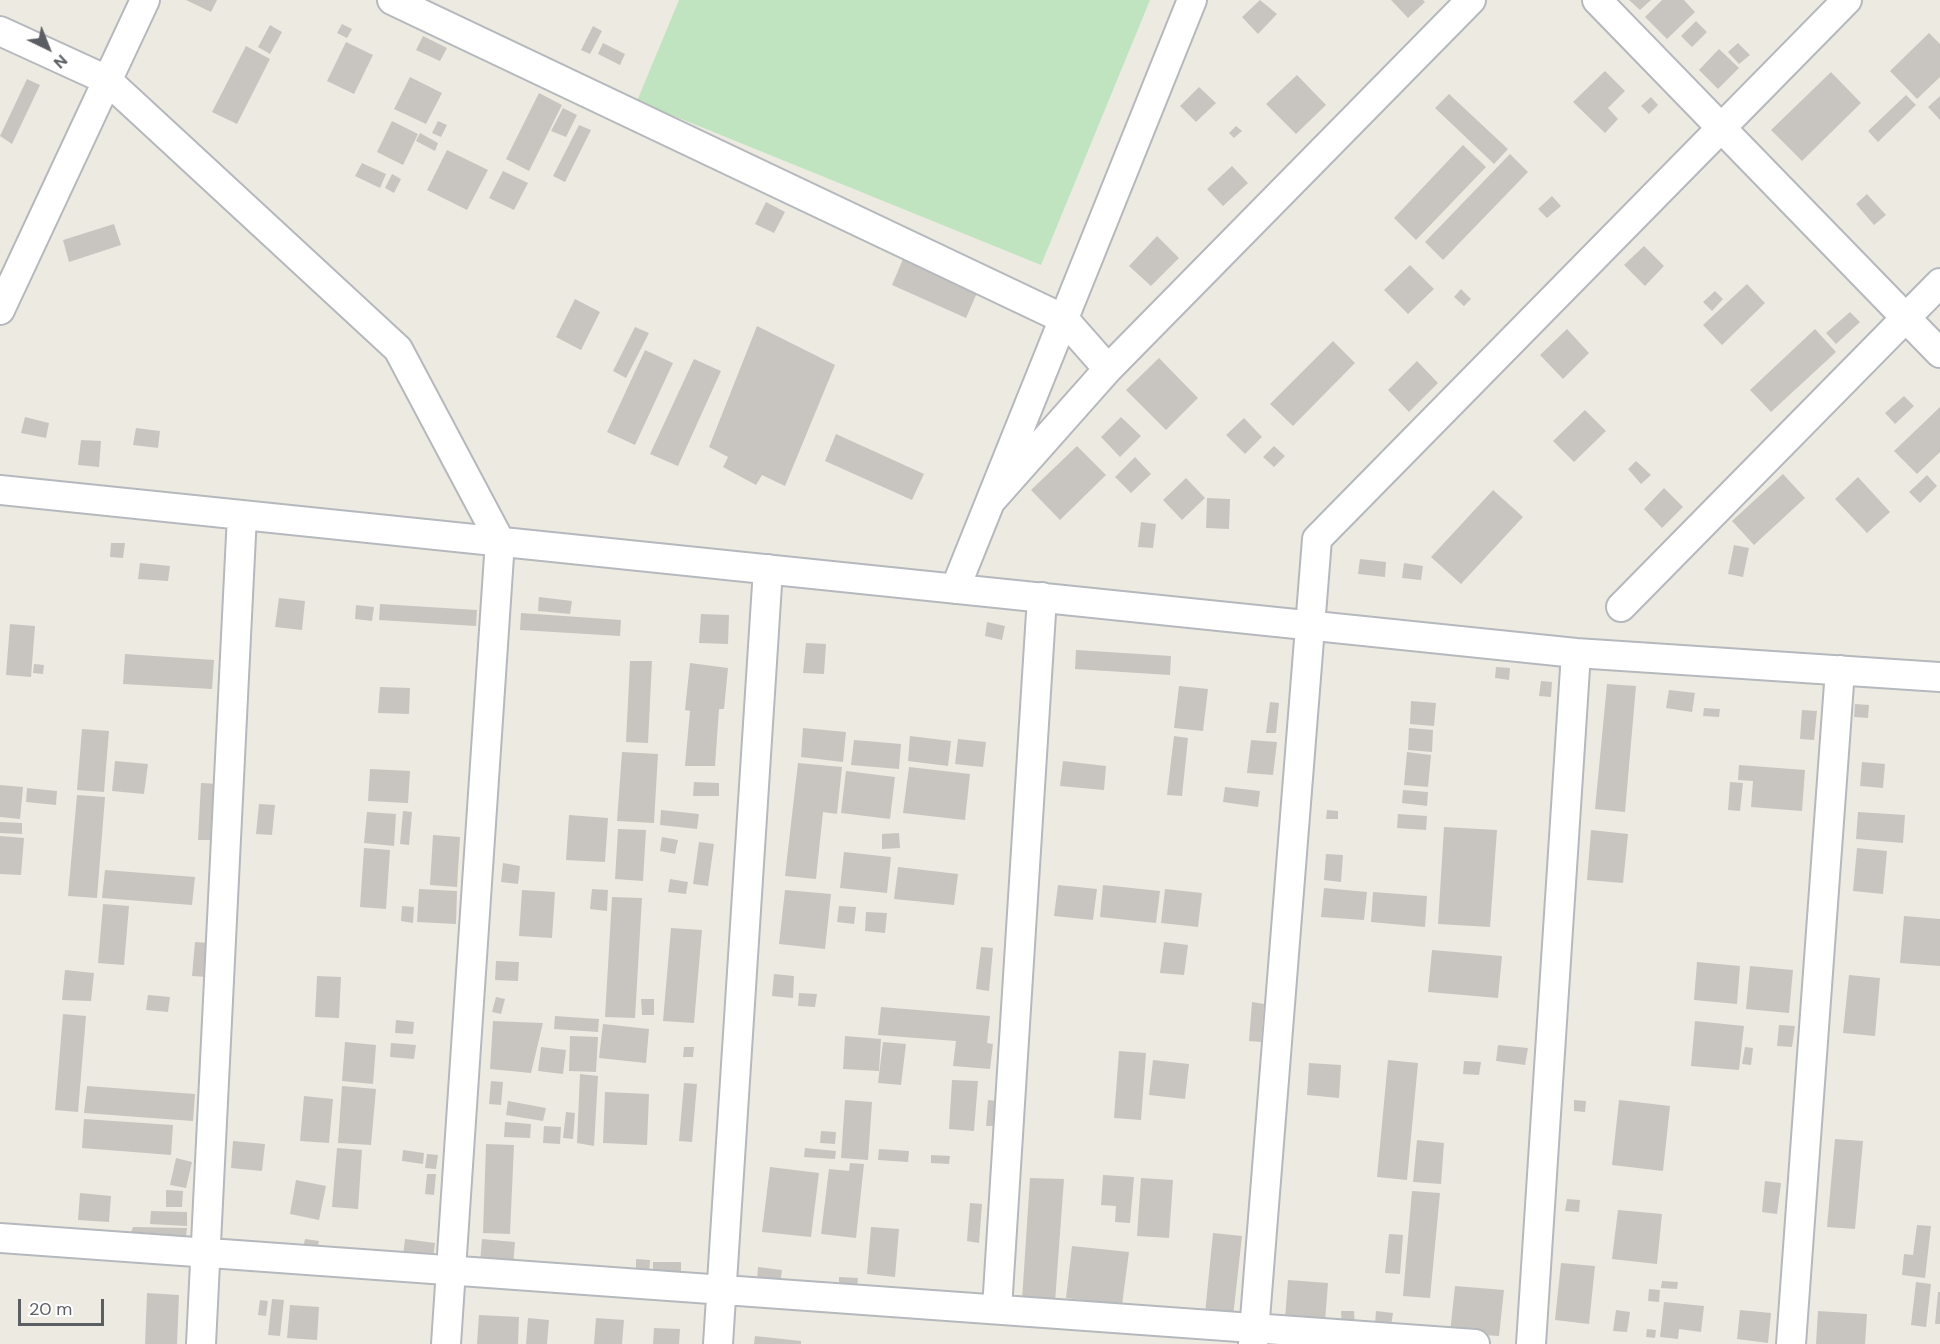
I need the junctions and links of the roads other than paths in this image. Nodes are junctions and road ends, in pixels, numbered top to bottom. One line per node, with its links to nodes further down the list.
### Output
1 (145, 0): 8 (street)
2 (392, 0): 13 (street)
3 (1192, 0): 13 (street)
4 (1471, 0): 15 (street)
5 (1597, 0): 9 (street)
6 (1847, 0): 9 (street)
7 (0, 31): 8 (street)
8 (107, 81): 11 (street); 19 (street)
9 (1721, 128): 12 (street); 24 (street)
10 (1940, 283): 12 (street)
11 (0, 310)
12 (1905, 318): 14 (street); 23 (street)
13 (1064, 319): 15 (street); 17 (street)
14 (1940, 354)
15 (1108, 369): 17 (street)
16 (0, 490): 18 (street)
17 (990, 502): 21 (street)
18 (242, 514): 19 (street); 29 (street)
19 (500, 542): 20 (street); 30 (street)
20 (768, 569): 21 (street); 31 (street)
21 (955, 588): 22 (street)
22 (1042, 597): 24 (street); 32 (street)
23 (1621, 608)
24 (1310, 625): 25 (street); 33 (street)
25 (1576, 653): 26 (street); 38 (street)
26 (1840, 670): 27 (street); 39 (street)
27 (1940, 677)
28 (0, 1238): 29 (street)
29 (205, 1253): 30 (street); 34 (street)
30 (451, 1271): 31 (street); 35 (street)
31 (722, 1290): 32 (street); 36 (street)
32 (997, 1310): 33 (street)
33 (1253, 1336): 37 (street)
34 (201, 1344)
35 (446, 1344)
36 (718, 1344)
37 (1475, 1344)
38 (1531, 1344)
39 (1791, 1344)

